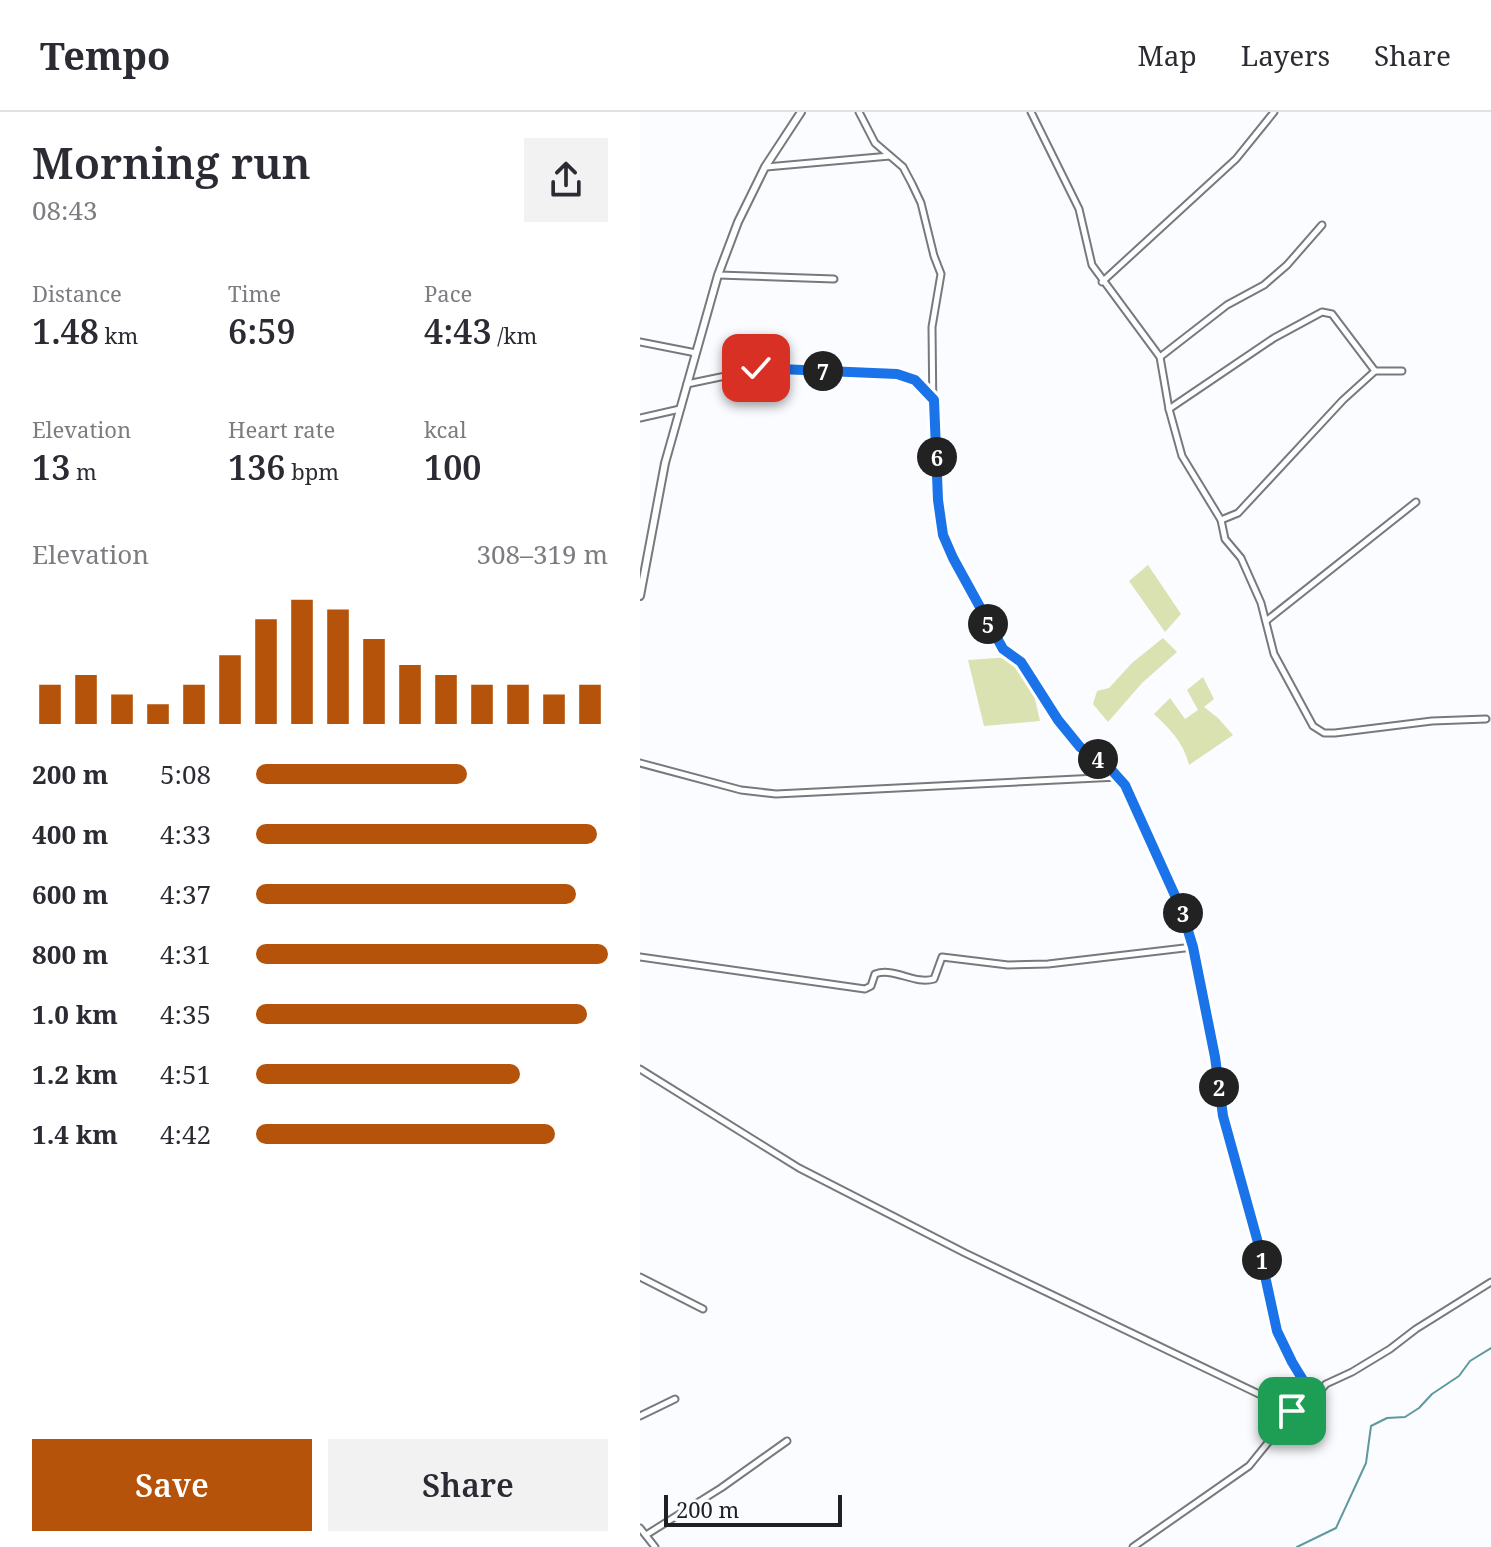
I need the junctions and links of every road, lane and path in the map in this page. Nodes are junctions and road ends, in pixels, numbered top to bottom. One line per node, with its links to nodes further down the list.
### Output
1 (801, 112): 6 (street)
2 (859, 112): 5 (street)
3 (1031, 112): 10 (street)
4 (1274, 112): 10 (street)
5 (890, 156): 6 (street); 17 (street)
6 (765, 167): 8 (street)
7 (1322, 225): 13 (street)
8 (718, 275): 9 (street); 12 (street)
9 (834, 279)
10 (1102, 282): 13 (street)
11 (640, 342): 12 (street)
12 (696, 353): 16 (street)
13 (1160, 357): 19 (street)
14 (1375, 371): 15 (street); 19 (street); 22 (street)
15 (1402, 371)
16 (687, 384): 17 (street); 18 (street)
17 (934, 400): 27 (street)
18 (680, 409): 20 (street); 23 (street)
19 (1169, 409): 22 (street)
20 (640, 418)
21 (1416, 502): 24 (street)
22 (1221, 520): 24 (street)
23 (640, 596)
24 (1266, 621): 25 (street)
25 (1486, 719)
26 (640, 763): 27 (street)
27 (1118, 777): 28 (street)
28 (1193, 947): 29 (street); 34 (street)
29 (640, 957)
30 (640, 1069): 36 (street)
31 (640, 1277): 33 (street)
32 (1491, 1282): 34 (street)
33 (703, 1309)
34 (1314, 1398): 36 (street)
35 (675, 1399): 37 (street)
36 (1292, 1413): 42 (street)
37 (640, 1416)
38 (787, 1441): 40 (street)
39 (640, 1528): 40 (street)
40 (646, 1535): 41 (street)
41 (655, 1547)
42 (1133, 1547)

